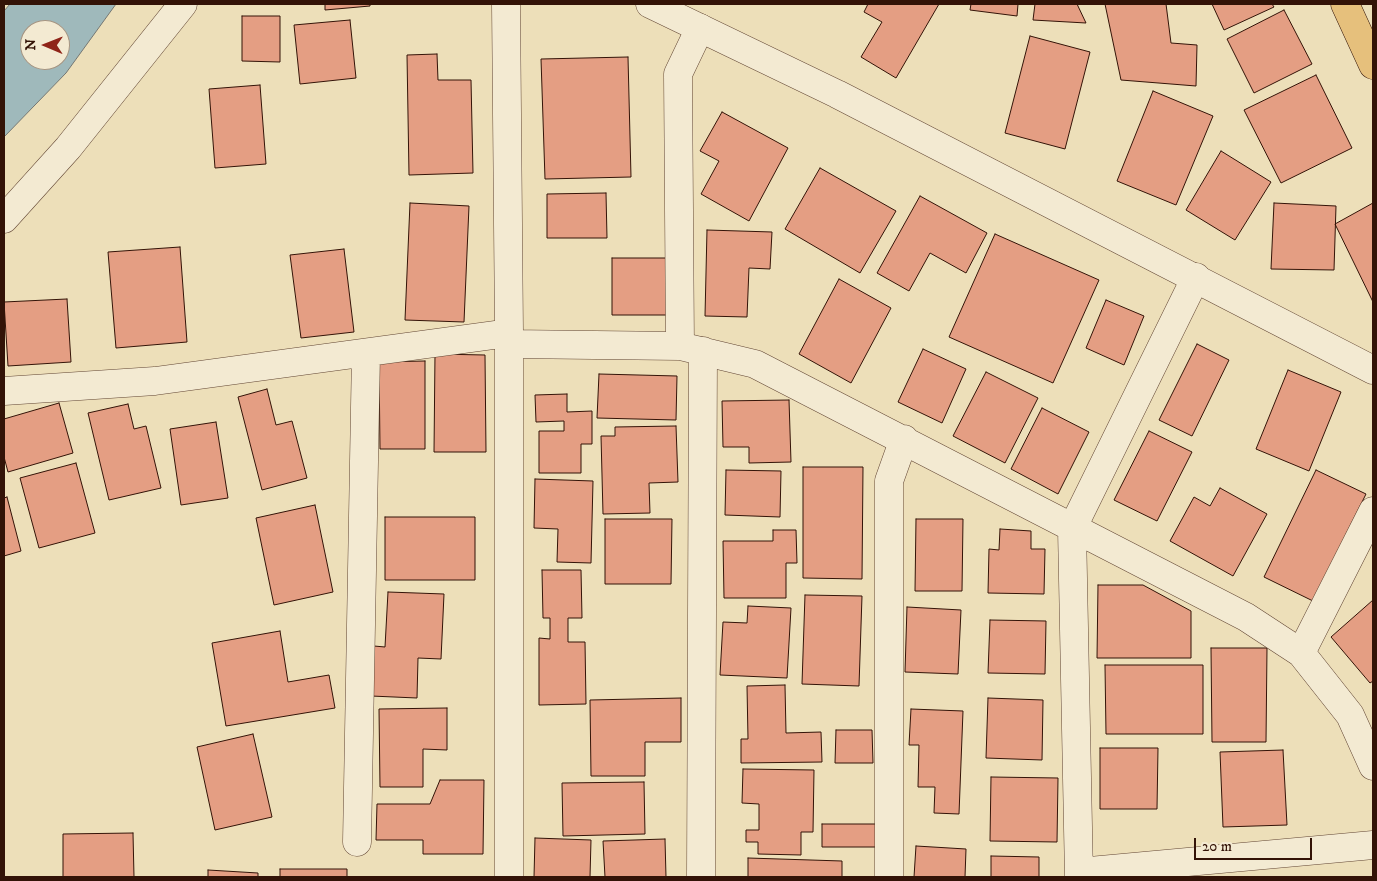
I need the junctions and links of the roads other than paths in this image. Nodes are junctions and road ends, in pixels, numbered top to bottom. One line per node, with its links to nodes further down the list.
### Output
1 (183, 4): 7 (street)
2 (506, 4): 9 (street)
3 (650, 4): 5 (street)
4 (1344, 4): 6 (main road)
5 (700, 28): 8 (street); 10 (street)
6 (1373, 65)
7 (4, 219)
8 (1196, 277): 12 (street); 16 (street)
9 (509, 338): 10 (street); 11 (street); 22 (street)
10 (692, 348): 14 (street); 23 (street)
11 (366, 353): 13 (street); 19 (street)
12 (1373, 370)
13 (4, 391)
14 (904, 440): 16 (street); 24 (street)
15 (1373, 511): 17 (street)
16 (1072, 529): 17 (street); 21 (street)
17 (1301, 653): 18 (street)
18 (1373, 766)
19 (357, 842)
20 (1373, 845): 21 (street)
21 (1079, 874)
22 (509, 877)
23 (701, 877)
24 (889, 877)

